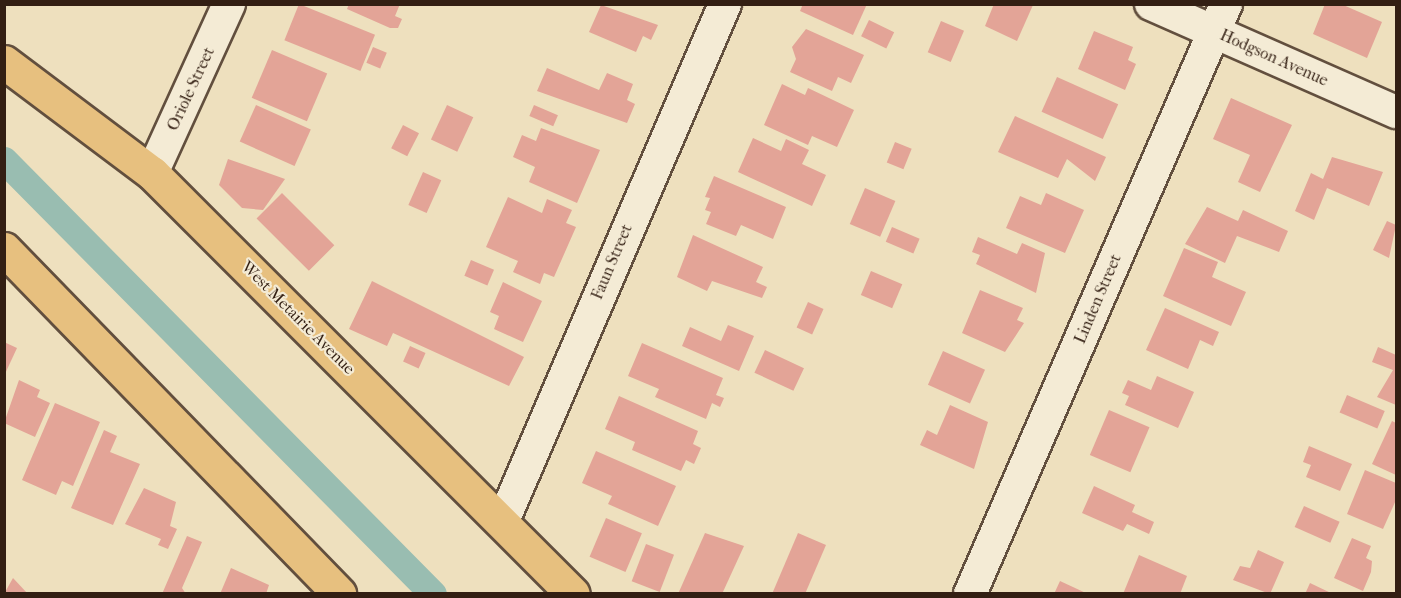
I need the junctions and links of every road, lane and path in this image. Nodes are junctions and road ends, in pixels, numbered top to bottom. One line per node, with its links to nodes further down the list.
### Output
1 (230, 4): 7 (street, Oriole Street)
2 (725, 4): 9 (street, Faun Street)
3 (1151, 4): 4 (street, Hodgson Avenue)
4 (1220, 18): 6 (street, Hodgson Avenue); 12 (street, Linden Street)
5 (4, 62): 7 (main road, West Metairie Avenue)
6 (1396, 112)
7 (152, 173): 9 (main road, West Metairie Avenue)
8 (4, 249): 10 (main road)
9 (503, 521): 11 (main road, West Metairie Avenue)
10 (339, 594)
11 (573, 594)
12 (970, 594)

